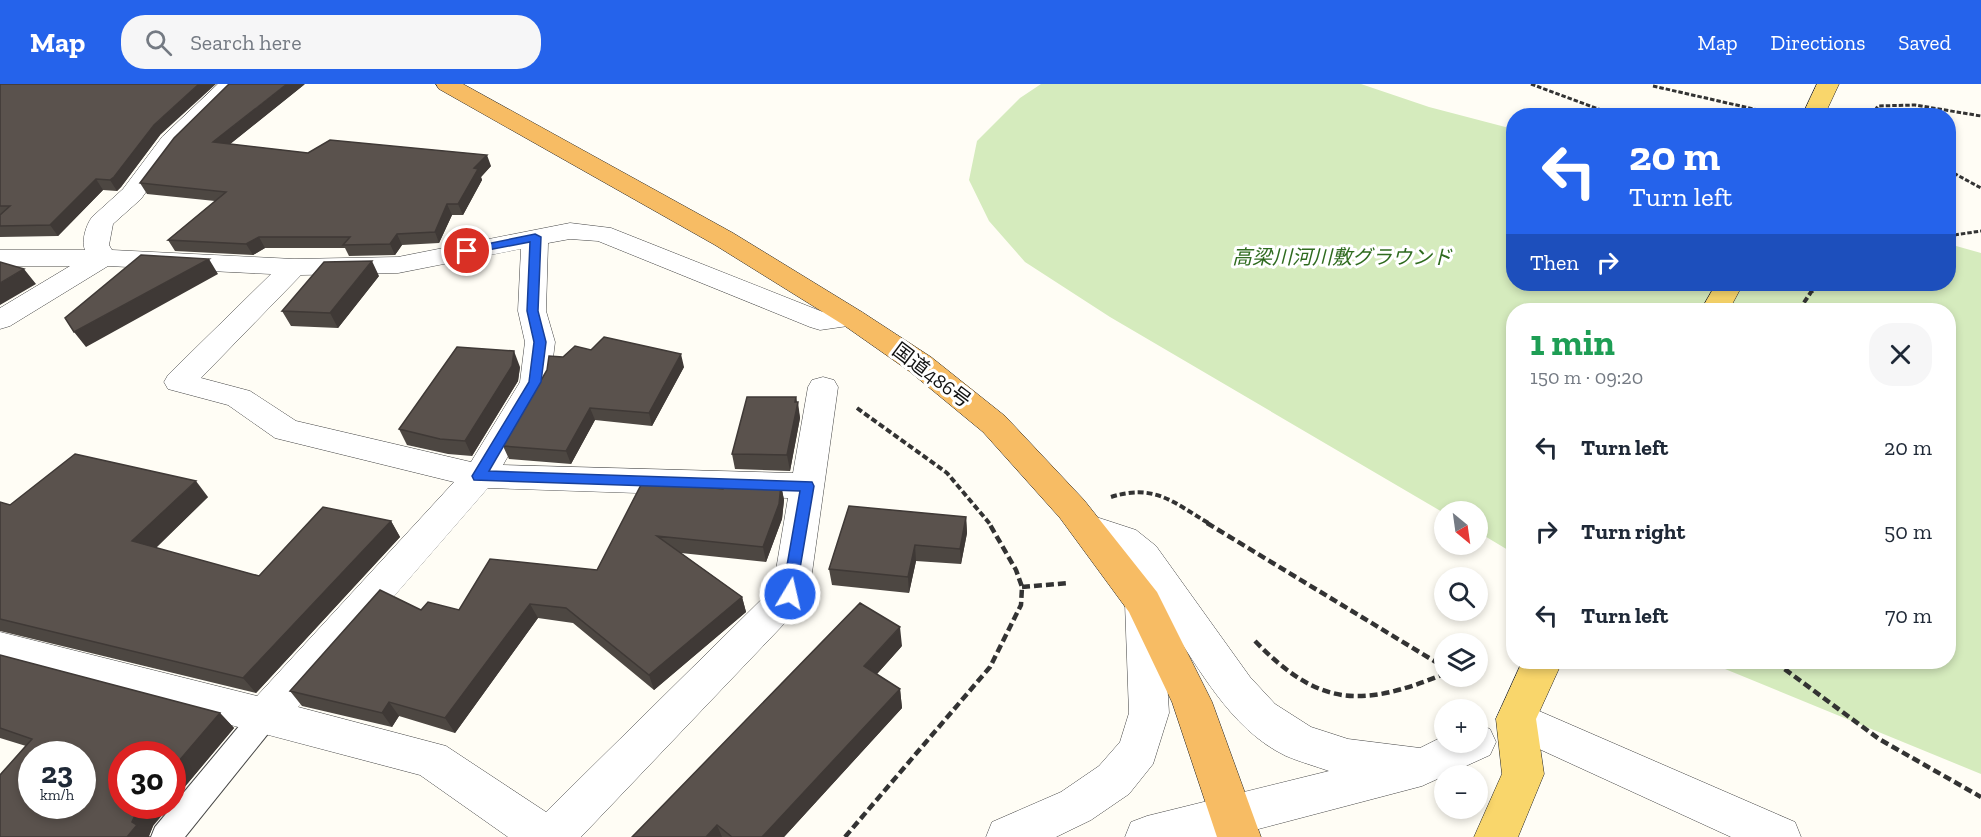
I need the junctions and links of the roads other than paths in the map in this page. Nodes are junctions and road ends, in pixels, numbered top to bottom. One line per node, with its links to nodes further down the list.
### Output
1 (231, 84): 7 (street)
2 (447, 84): 9 (highway, 国道486号)
3 (1828, 84): 4 (main road)
4 (1817, 108)
5 (535, 237): 8 (street); 9 (street); 12 (street)
6 (0, 258): 7 (street)
7 (102, 258): 8 (street); 10 (street)
8 (294, 267): 12 (street)
9 (852, 318): 14 (highway, 国道486号)
10 (0, 320)
11 (823, 387): 13 (street)
12 (479, 476): 13 (street); 18 (street)
13 (807, 486): 26 (street)
14 (1080, 518): 15 (highway, 国道486号); 22 (street)
15 (1144, 603): 23 (highway, 国道486号); 27 (street)
16 (0, 648): 18 (street)
17 (1539, 669): 19 (main road)
18 (265, 716): 24 (lane); 25 (street)
19 (1516, 719): 20 (street); 29 (main road); 30 (street)
20 (1488, 735)
21 (1452, 753): 22 (street)
22 (1422, 767): 23 (street)
23 (1236, 826): 28 (street)
24 (166, 837)
25 (545, 837)
26 (551, 837)
27 (1008, 837)
28 (1147, 837)
29 (1496, 837)
30 (1779, 837)

